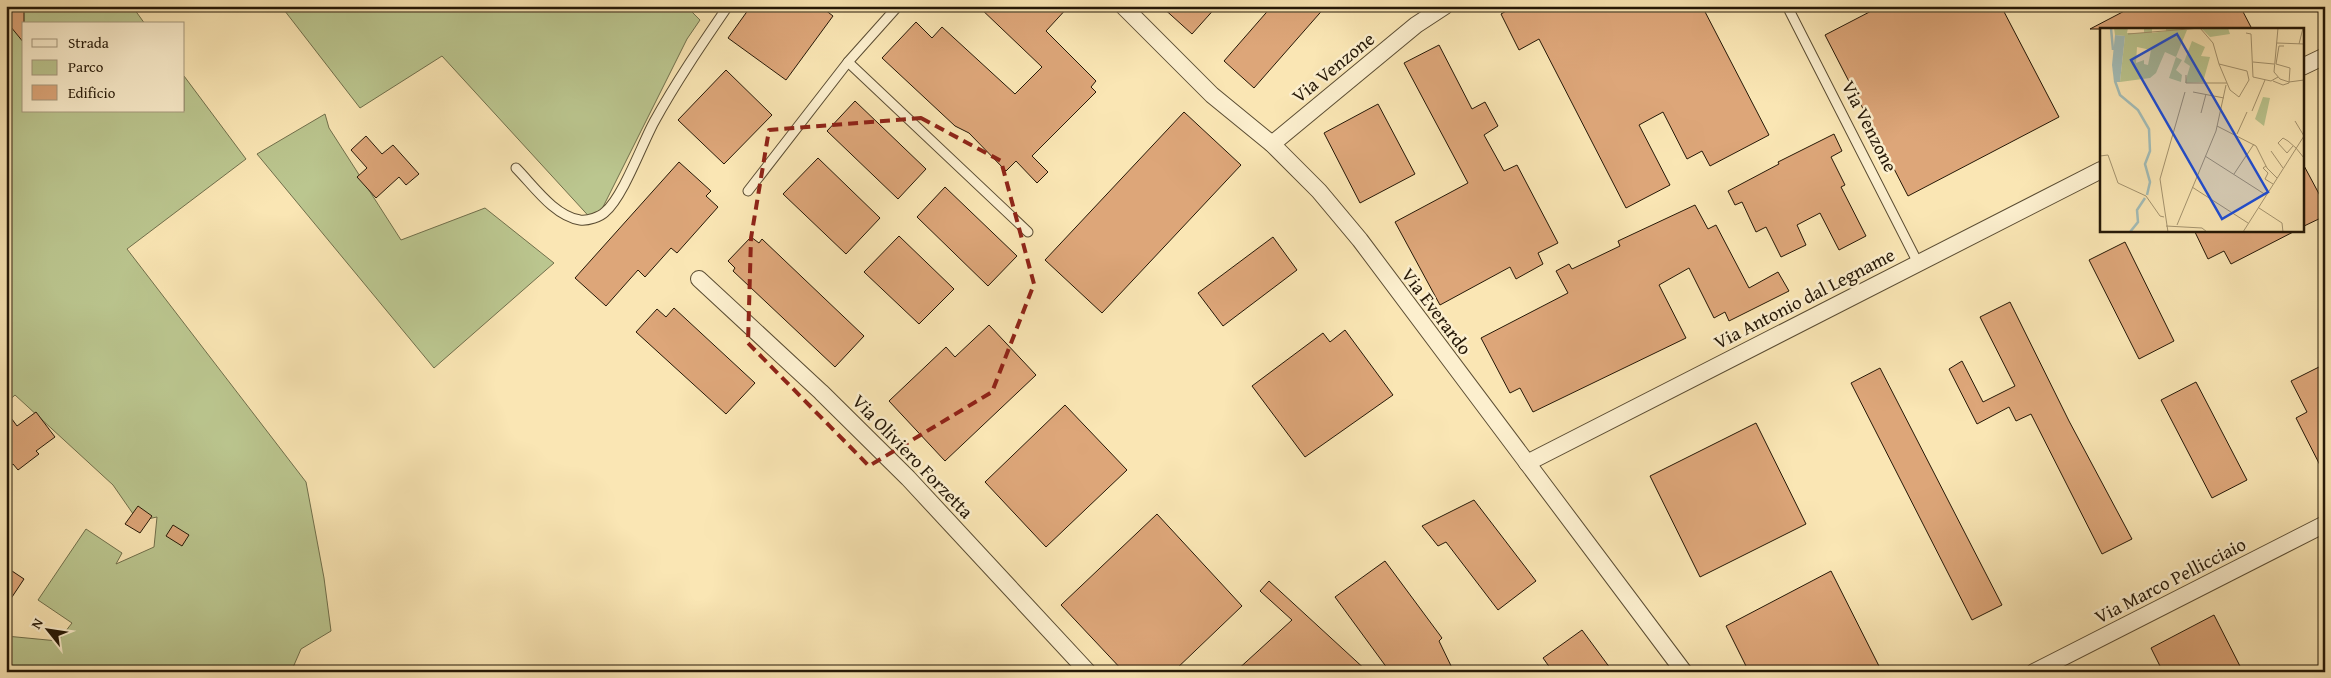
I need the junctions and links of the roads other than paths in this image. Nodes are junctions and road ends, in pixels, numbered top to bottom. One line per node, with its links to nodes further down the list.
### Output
1 (728, 6): 10 (lane)
2 (898, 6): 7 (lane)
3 (1123, 6): 9 (street, Via Everardo)
4 (1445, 6): 9 (street, Via Venzone)
5 (1787, 6): 14 (lane, Via Venzone)
6 (2325, 56): 8 (street)
7 (848, 62): 12 (lane); 13 (lane)
8 (2304, 66)
9 (1272, 144): 16 (street, Via Everardo)
10 (516, 168)
11 (2100, 171): 14 (street, Via Antonio dal Legname)
12 (748, 192)
13 (1028, 232)
14 (1918, 263): 16 (street, Via Antonio dal Legname)
15 (699, 279): 18 (street, Via Oliviero Forzetta)
16 (1527, 464): 19 (street, Via Everardo)
17 (2325, 524): 20 (street, Via Marco Pellicciaio)
18 (1088, 672)
19 (1684, 672)
20 (2034, 672)

